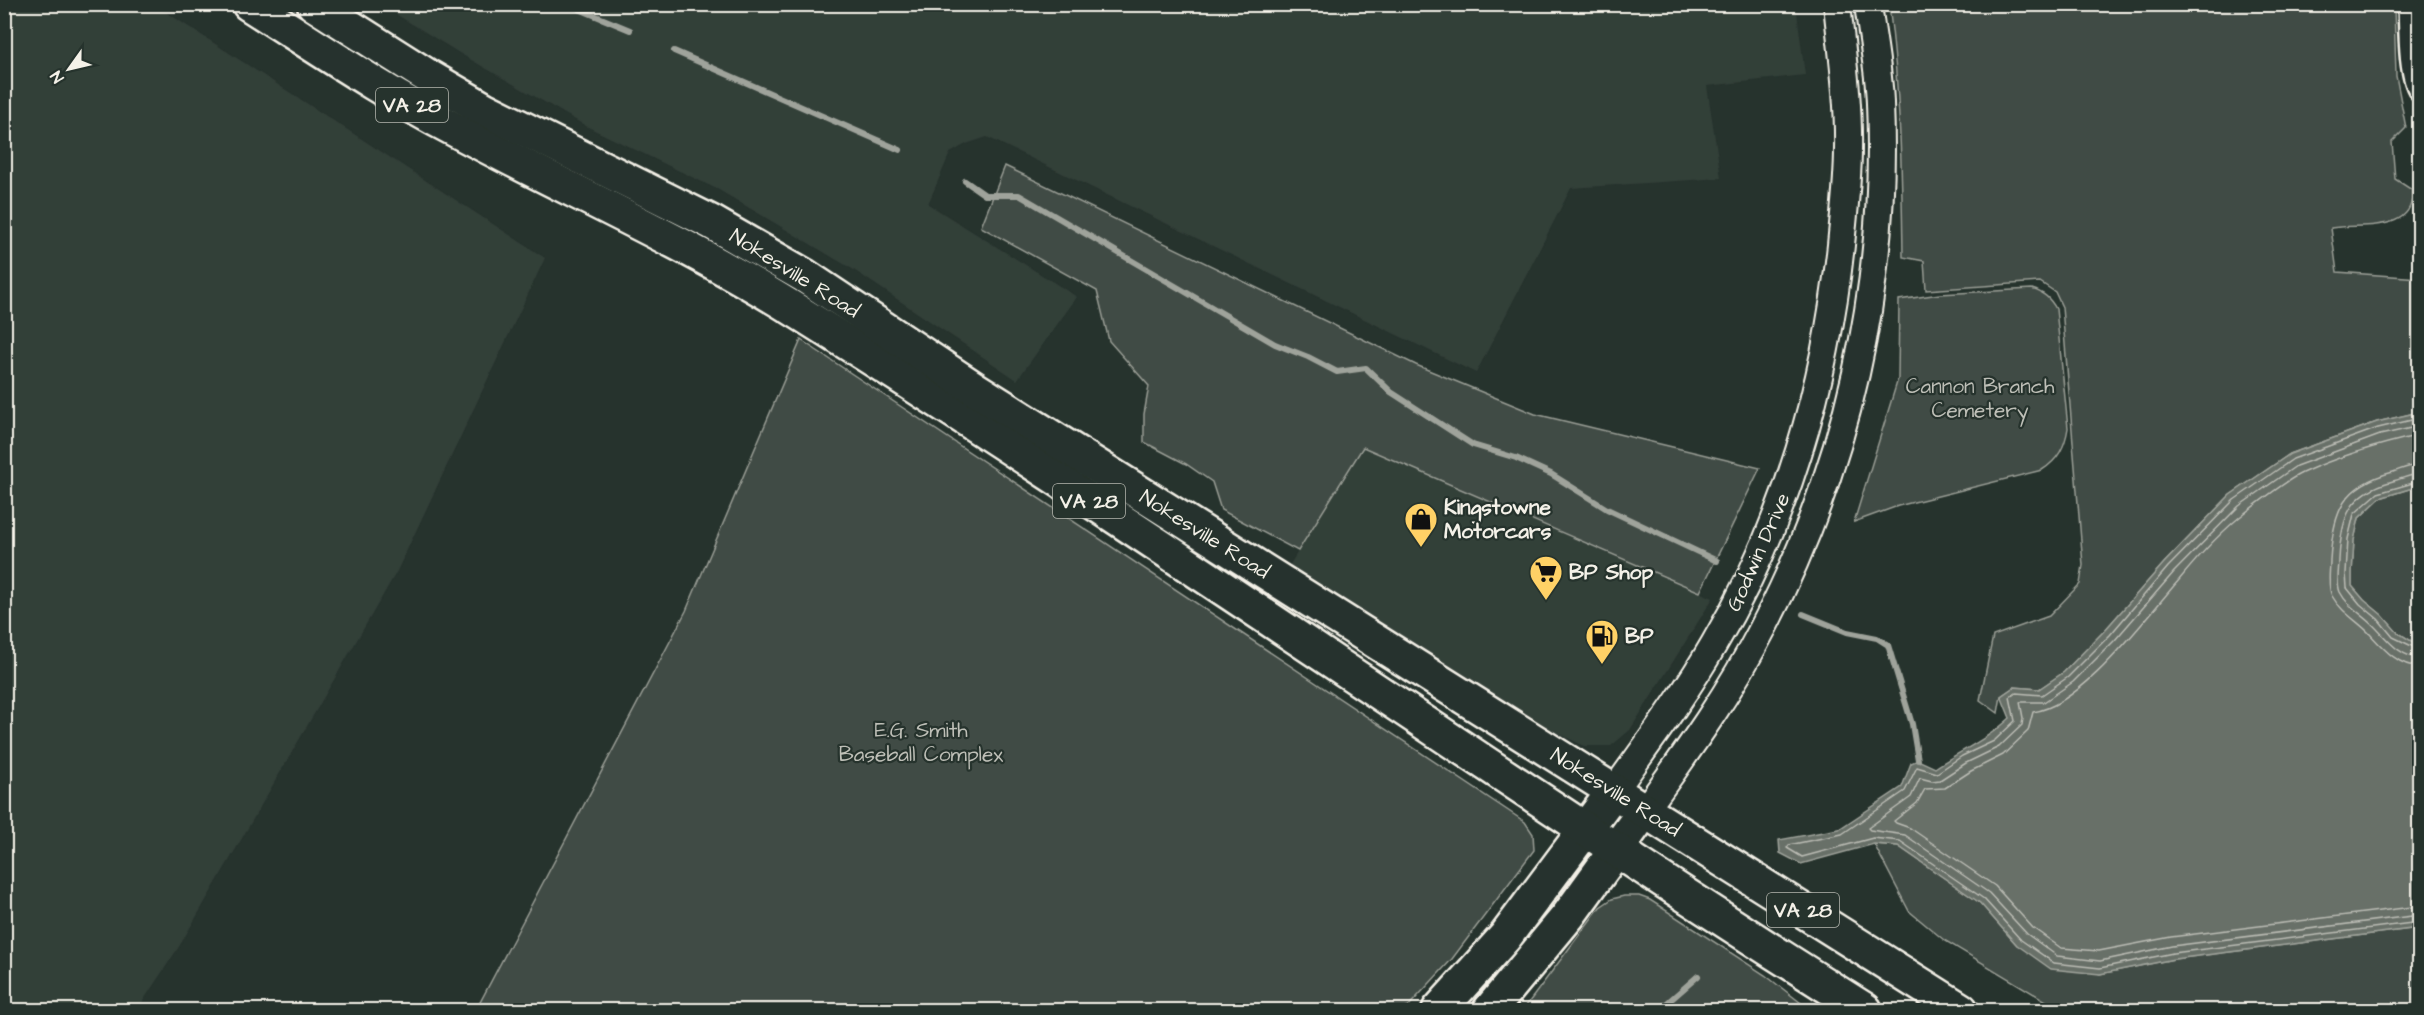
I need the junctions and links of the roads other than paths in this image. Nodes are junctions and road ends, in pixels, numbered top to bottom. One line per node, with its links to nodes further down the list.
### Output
1 (249, 4): 11 (main road, Nokesville Road / VA 28)
2 (314, 4): 9 (main road, Nokesville Road / VA 28)
3 (1837, 4): 7 (street, Godwin Drive)
4 (1868, 4): 8 (street, Godwin Drive)
5 (2409, 4): 6 (street)
6 (2420, 90)
7 (1835, 303): 8 (street); 9 (street, Godwin Drive)
8 (1870, 306): 10 (street, Godwin Drive)
9 (1614, 791): 10 (main road, Nokesville Road / VA 28); 11 (main road, Godwin Drive)
10 (1645, 810): 12 (main road, Godwin Drive); 18 (main road, Nokesville Road / VA 28)
11 (1584, 830): 12 (main road, Nokesville Road / VA 28); 14 (main road, Godwin Drive)
12 (1615, 851): 13 (main road, Nokesville Road / VA 28); 15 (main road, Godwin Drive)
13 (1774, 953): 16 (main road); 17 (main road, Nokesville Road / VA 28)
14 (1439, 1011)
15 (1490, 1011)
16 (1836, 1011)
17 (1865, 1011)
18 (1961, 1011)

